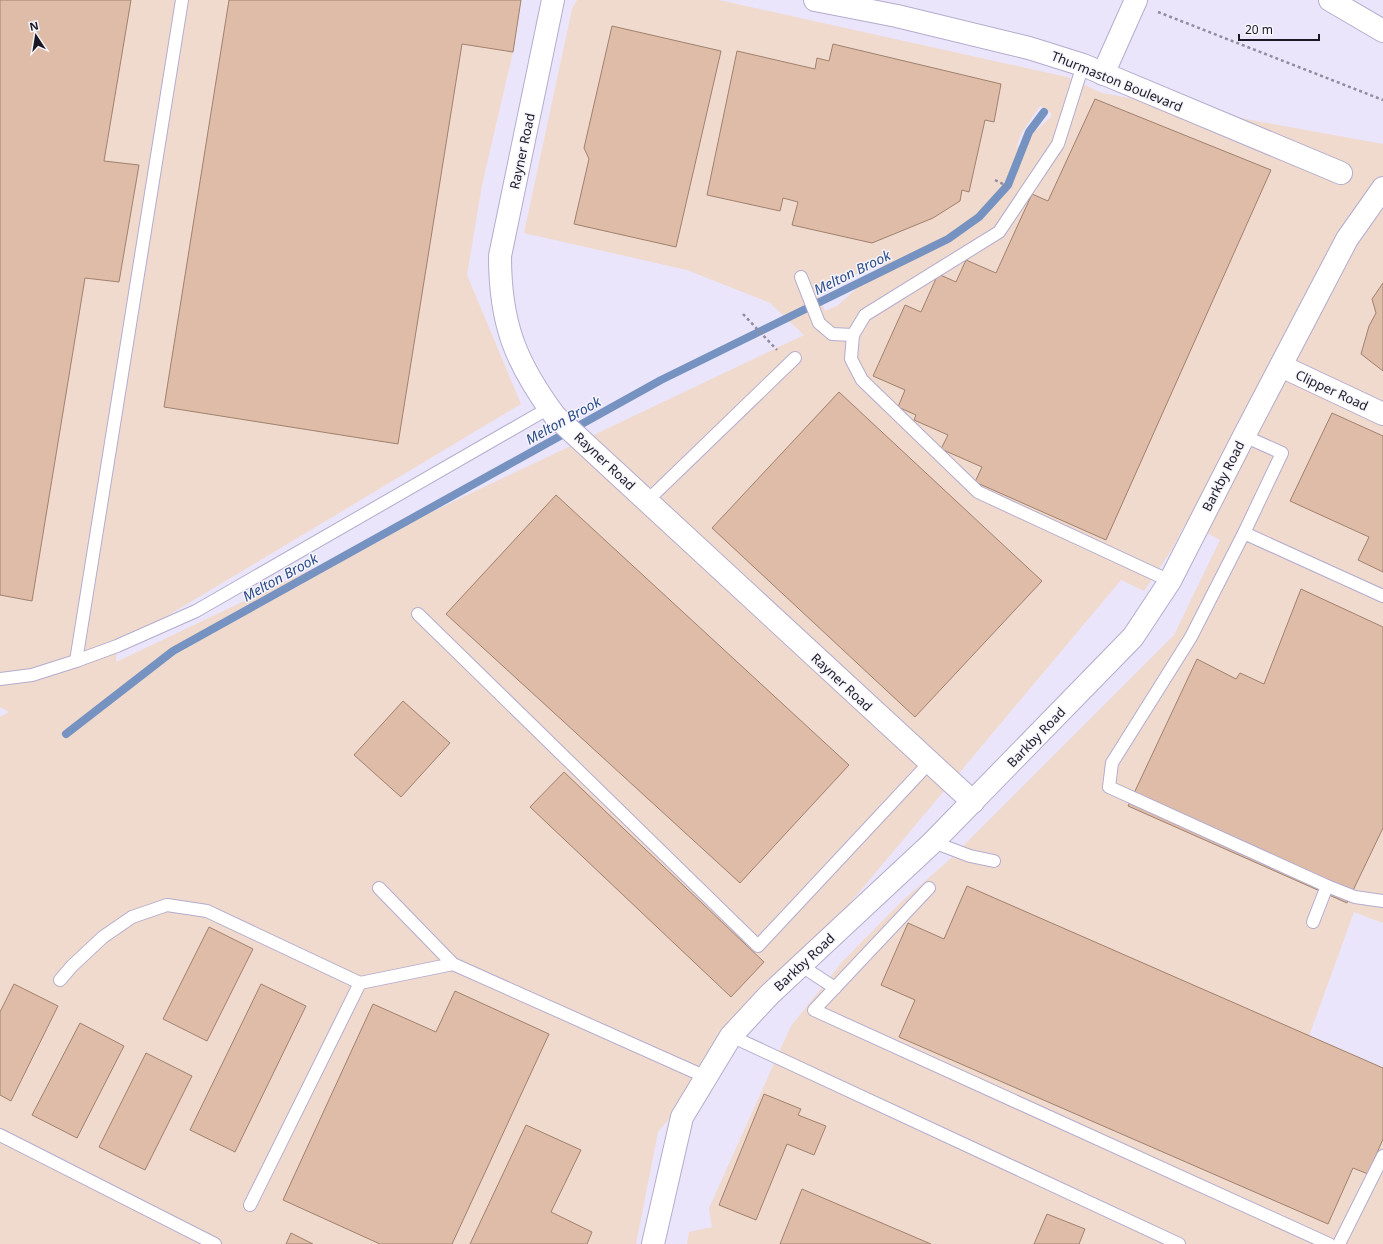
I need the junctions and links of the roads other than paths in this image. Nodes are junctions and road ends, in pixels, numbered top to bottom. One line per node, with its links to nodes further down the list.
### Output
1 (182, 0): 23 (lane)
2 (553, 0): 15 (main road, Rayner Road)
3 (815, 0): 7 (main road, Thurmaston Boulevard)
4 (1330, 0): 6 (main road)
5 (1135, 1): 8 (main road)
6 (1383, 31)
7 (1083, 65): 8 (main road, Thurmaston Boulevard); 12 (lane)
8 (1103, 74): 9 (main road, Thurmaston Boulevard)
9 (1341, 173)
10 (1383, 188): 14 (main road, Barkby Road)
11 (801, 277): 12 (lane)
12 (853, 335): 20 (lane)
13 (795, 358): 18 (lane)
14 (1281, 366): 16 (main road, Clipper Road); 17 (main road, Barkby Road)
15 (552, 412): 18 (main road, Rayner Road); 23 (lane)
16 (1383, 414)
17 (1244, 436): 19 (lane); 20 (main road, Barkby Road)
18 (648, 501): 25 (main road, Rayner Road)
19 (1244, 533): 21 (lane); 29 (lane)
20 (1170, 581): 26 (main road, Barkby Road)
21 (1383, 596)
22 (418, 614): 25 (lane)
23 (76, 661): 24 (lane)
24 (0, 679)
25 (930, 762): 26 (main road, Rayner Road)
26 (974, 802): 27 (main road, Barkby Road)
27 (933, 842): 28 (lane); 35 (main road, Barkby Road)
28 (994, 861)
29 (1327, 886): 32 (lane); 33 (lane)
30 (379, 888): 34 (lane)
31 (930, 888): 38 (lane)
32 (1383, 901)
33 (1312, 922)
34 (453, 964): 37 (lane); 40 (lane)
35 (800, 965): 38 (lane); 39 (main road, Barkby Road)
36 (60, 980): 37 (lane)
37 (360, 983): 43 (lane)
38 (835, 988): 47 (lane)
39 (731, 1036): 40 (main road, Barkby Road); 46 (lane)
40 (706, 1077): 45 (main road, Barkby Road)
41 (0, 1135): 44 (lane)
42 (1383, 1156): 48 (lane)
43 (250, 1205)
44 (215, 1244)
45 (653, 1244)
46 (1179, 1244)
47 (1329, 1244)
48 (1339, 1244)

